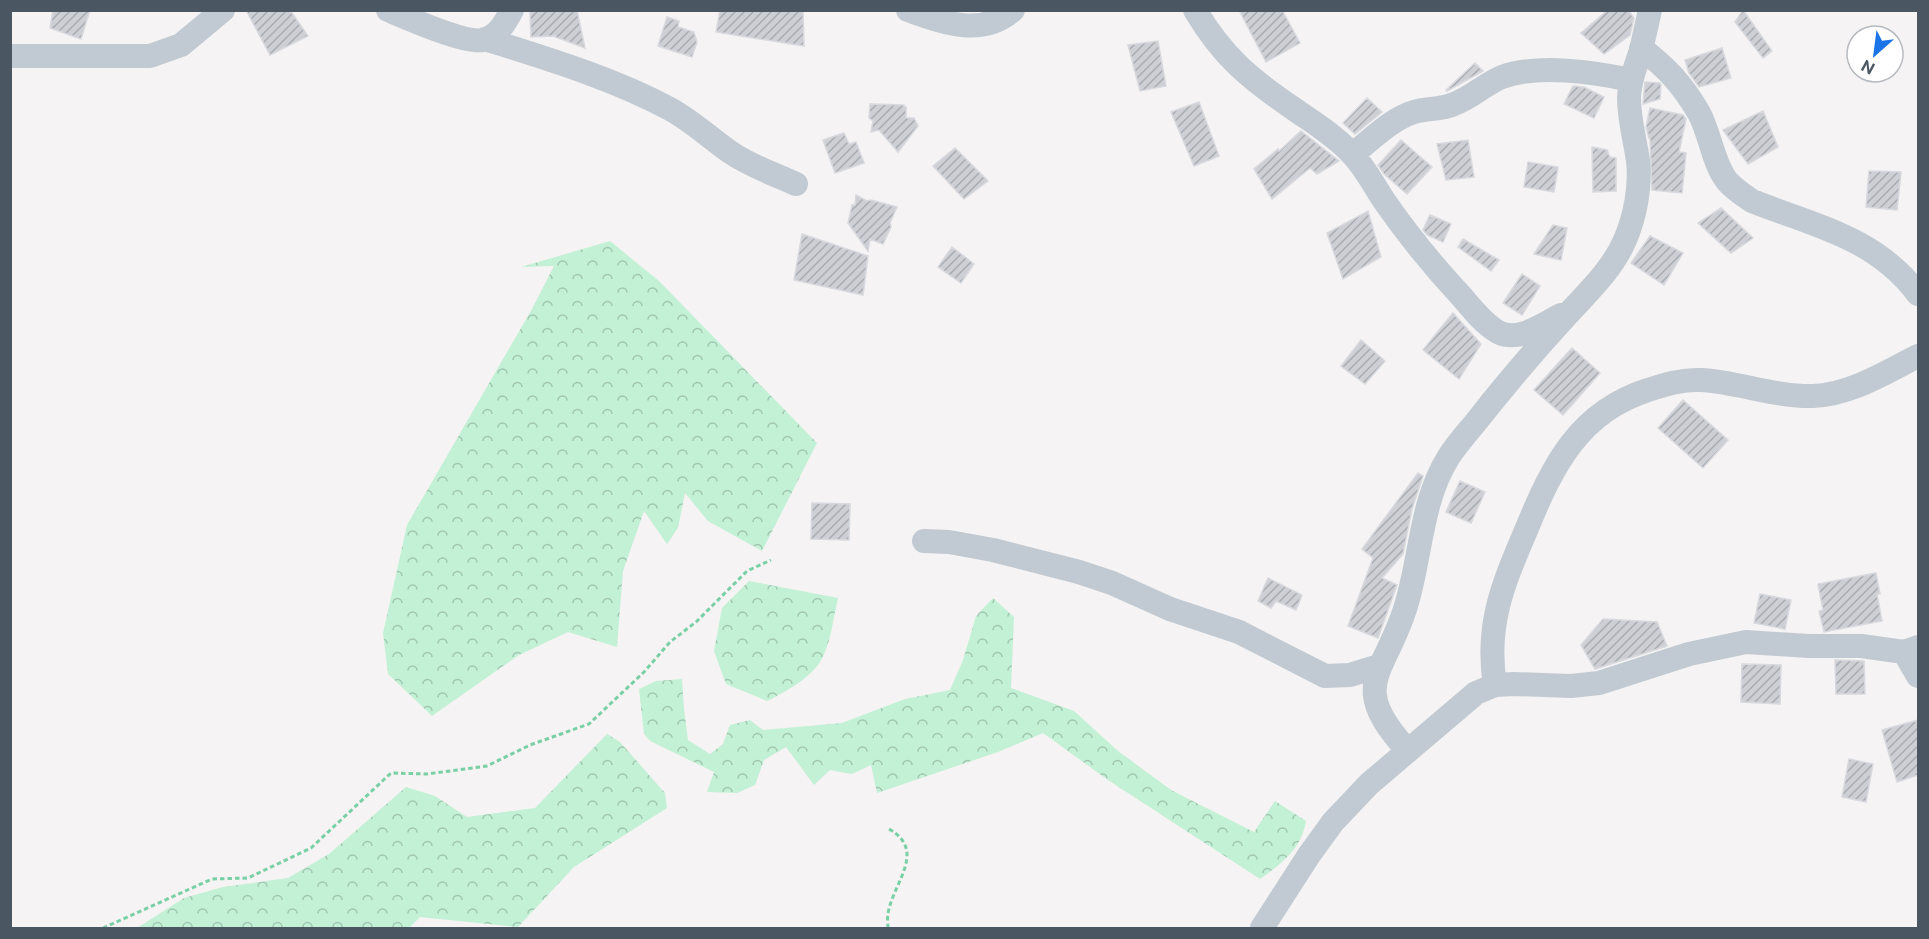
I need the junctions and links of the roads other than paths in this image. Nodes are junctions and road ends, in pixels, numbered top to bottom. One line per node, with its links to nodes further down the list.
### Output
1 (223, 10): 10 (street)
2 (388, 10): 8 (street)
3 (512, 10): 8 (street)
4 (908, 10): 5 (street)
5 (1013, 10)
6 (1195, 10): 12 (street)
7 (1650, 10): 9 (street)
8 (485, 39): 13 (street)
9 (1641, 48): 11 (street); 14 (street)
10 (10, 56)
11 (1630, 80): 12 (street); 15 (street)
12 (1353, 154): 15 (street)
13 (796, 184)
14 (1918, 294)
15 (1573, 308): 19 (street)
16 (1918, 356): 21 (street)
17 (924, 541): 19 (street)
18 (1911, 649): 20 (street); 21 (street)
19 (1379, 666): 22 (street)
20 (1918, 676)
21 (1495, 685): 22 (street)
22 (1407, 751): 23 (street)
23 (1262, 928)

